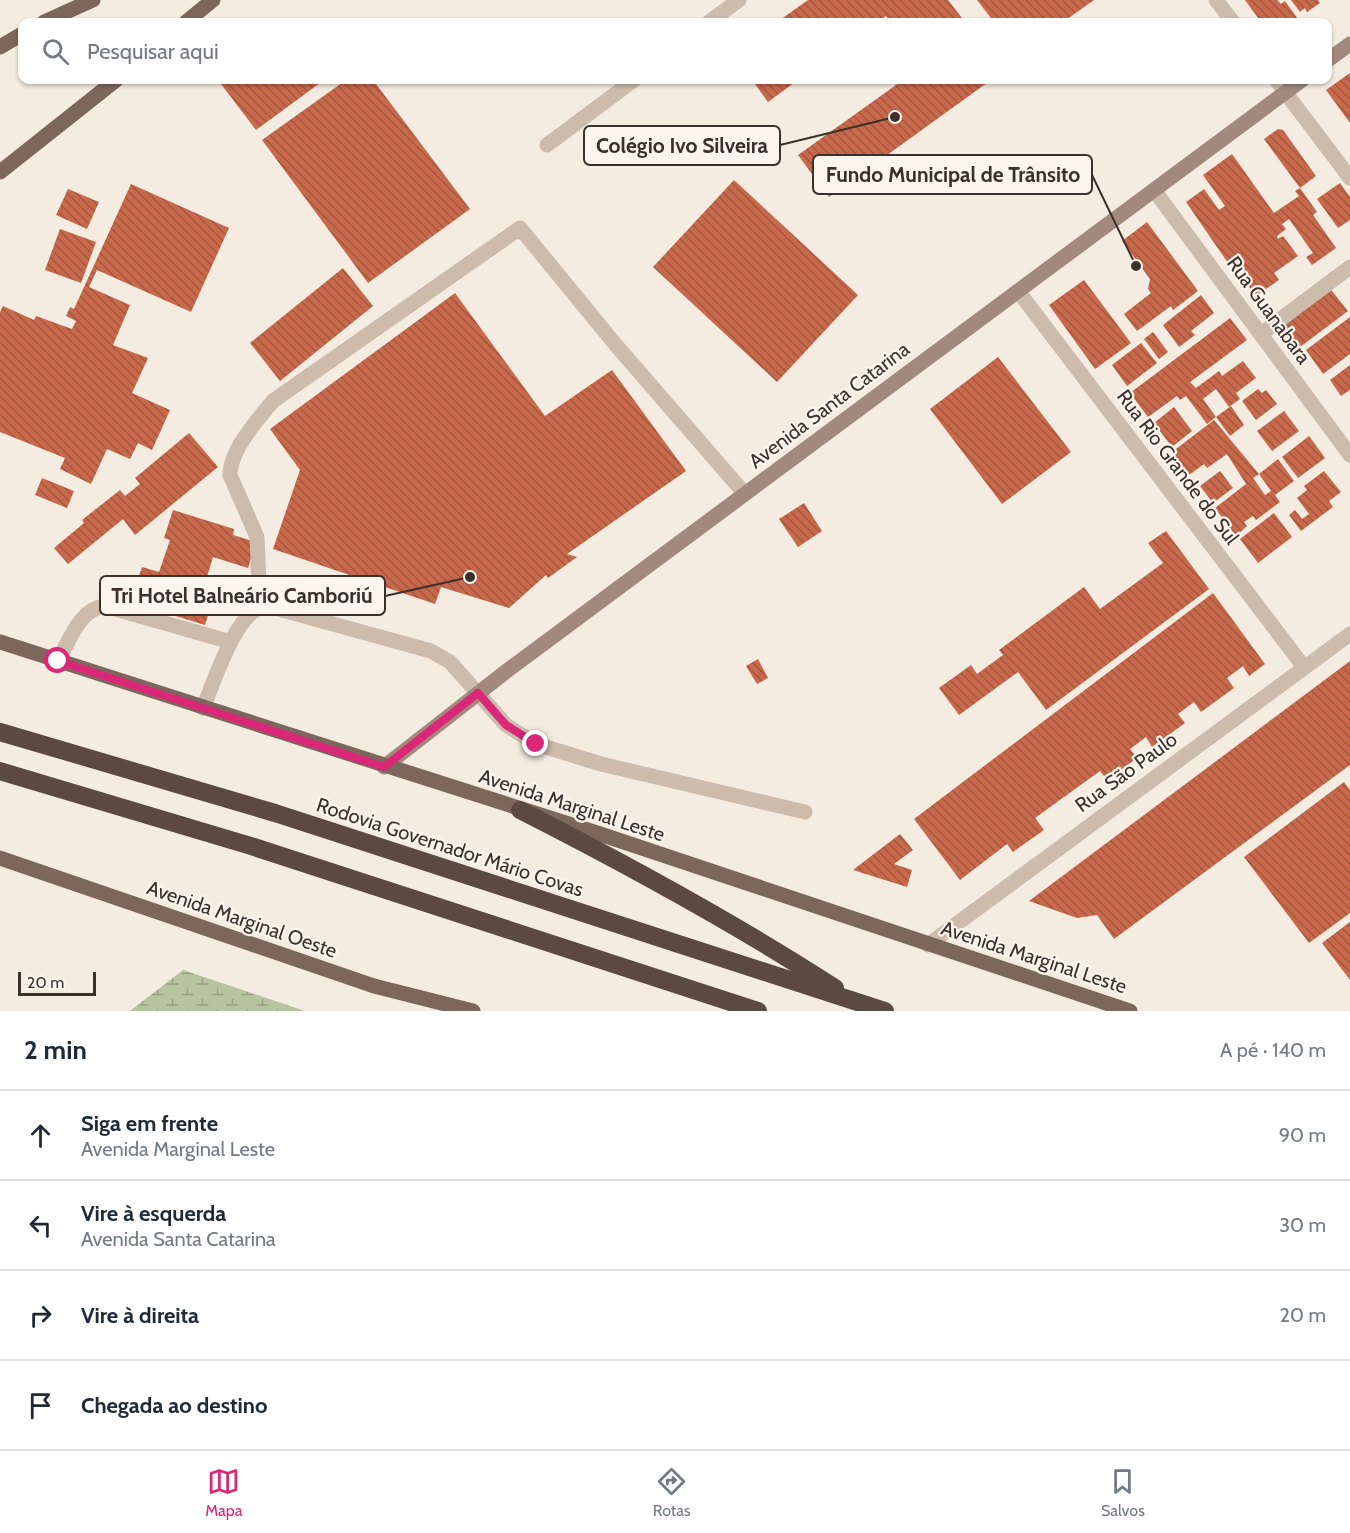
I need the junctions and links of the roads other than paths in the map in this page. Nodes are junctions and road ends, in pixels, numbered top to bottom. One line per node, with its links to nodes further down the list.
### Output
1 (93, 0): 5 (main road)
2 (213, 0): 6 (main road)
3 (739, 0): 7 (street)
4 (1216, 0): 8 (street)
5 (53, 18)
6 (191, 18)
7 (714, 18)
8 (1230, 18)
9 (18, 36): 11 (main road)
10 (1350, 44): 12 (street)
11 (0, 47)
12 (1332, 57)
13 (111, 84): 17 (main road)
14 (629, 84): 16 (street)
15 (1280, 86): 18 (street); 19 (street, Avenida Santa Catarina)
16 (547, 145)
17 (0, 172)
18 (1350, 178)
19 (1154, 190): 21 (street, Avenida Santa Catarina); 22 (street, Rua Guanabara)
20 (1350, 267): 22 (street)
21 (1018, 291): 24 (street, Avenida Santa Catarina); 30 (street, Rua Rio Grande do Sul)
22 (1261, 334): 23 (street, Rua Guanabara)
23 (1350, 455)
24 (745, 494): 25 (street); 31 (street, Avenida Santa Catarina)
25 (260, 608): 28 (street); 31 (street)
26 (1350, 634): 30 (street, Rua São Paulo)
27 (0, 642): 29 (main road, Avenida Marginal Leste)
28 (231, 642): 29 (street); 32 (street)
29 (58, 661): 32 (main road, Avenida Marginal Leste)
30 (1304, 667): 39 (street, Rua São Paulo)
31 (478, 693): 34 (street, Avenida Santa Catarina); 37 (street)
32 (204, 708): 34 (main road, Avenida Marginal Leste)
33 (0, 732): 40 (highway, Rodovia Governador Mário Covas)
34 (384, 767): 36 (main road, Avenida Marginal Leste)
35 (0, 771): 42 (highway)
36 (519, 810): 39 (main road, Avenida Marginal Leste); 40 (highway)
37 (805, 812)
38 (0, 858): 41 (main road, Avenida Marginal Oeste)
39 (928, 945): 44 (main road, Avenida Marginal Leste)
40 (857, 1002): 43 (highway, Rodovia Governador Mário Covas)
41 (472, 1011)
42 (758, 1011)
43 (885, 1011)
44 (1130, 1011)

